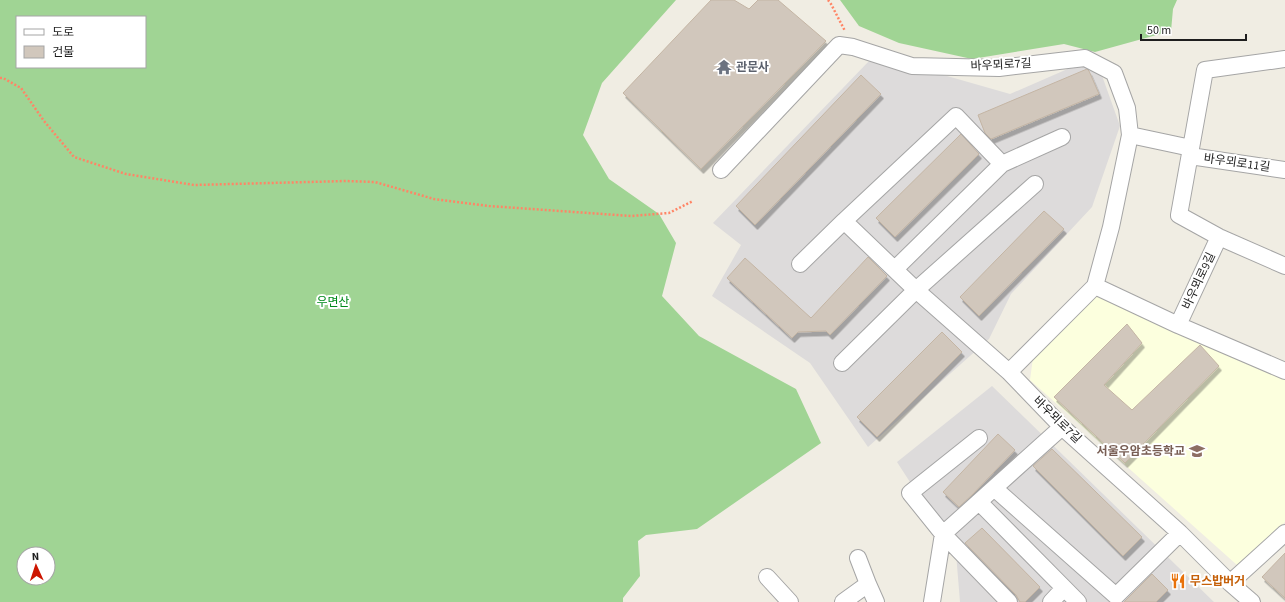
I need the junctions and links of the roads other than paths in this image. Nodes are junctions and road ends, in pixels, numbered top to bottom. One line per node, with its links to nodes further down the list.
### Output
1 (1285, 59): 4 (street)
2 (1130, 135): 4 (street, 바우뫼로11길); 6 (street, 바우뫼로7길); 14 (street, 바우뫼로7길)
3 (1062, 137): 5 (street)
4 (1190, 152): 7 (street, 바우뫼로11길); 10 (street)
5 (1002, 164): 9 (street); 13 (street)
6 (721, 170)
7 (1285, 170)
8 (1035, 184): 15 (street)
9 (844, 221): 11 (street); 13 (street)
10 (1219, 237): 12 (street); 16 (street, 바우뫼로9길)
11 (800, 264)
12 (1285, 266)
13 (895, 269): 15 (street)
14 (1095, 286): 16 (street); 19 (street, 바우뫼로7길)
15 (916, 290): 17 (street); 19 (street)
16 (1178, 325): 18 (street)
17 (842, 363)
18 (1285, 371)
19 (1009, 372): 20 (street, 바우뫼로7길)
20 (1062, 427): 22 (street); 24 (street, 바우뫼로7길)
21 (979, 438): 26 (street)
22 (994, 488): 23 (street); 32 (street)
23 (979, 502): 26 (street); 31 (street)
24 (1180, 533): 29 (street, 바우뫼로7길); 32 (street)
25 (1285, 533): 29 (street)
26 (943, 534): 36 (street); 37 (street)
27 (858, 558): 30 (street)
28 (767, 578): 33 (street)
29 (1230, 583): 40 (street, 바우뫼로7길)
30 (868, 584): 34 (street); 35 (street)
31 (1064, 588): 38 (street); 39 (street)
32 (1113, 599)
33 (790, 602)
34 (842, 602)
35 (876, 602)
36 (932, 602)
37 (1009, 602)
38 (1051, 602)
39 (1078, 602)
40 (1252, 602)

